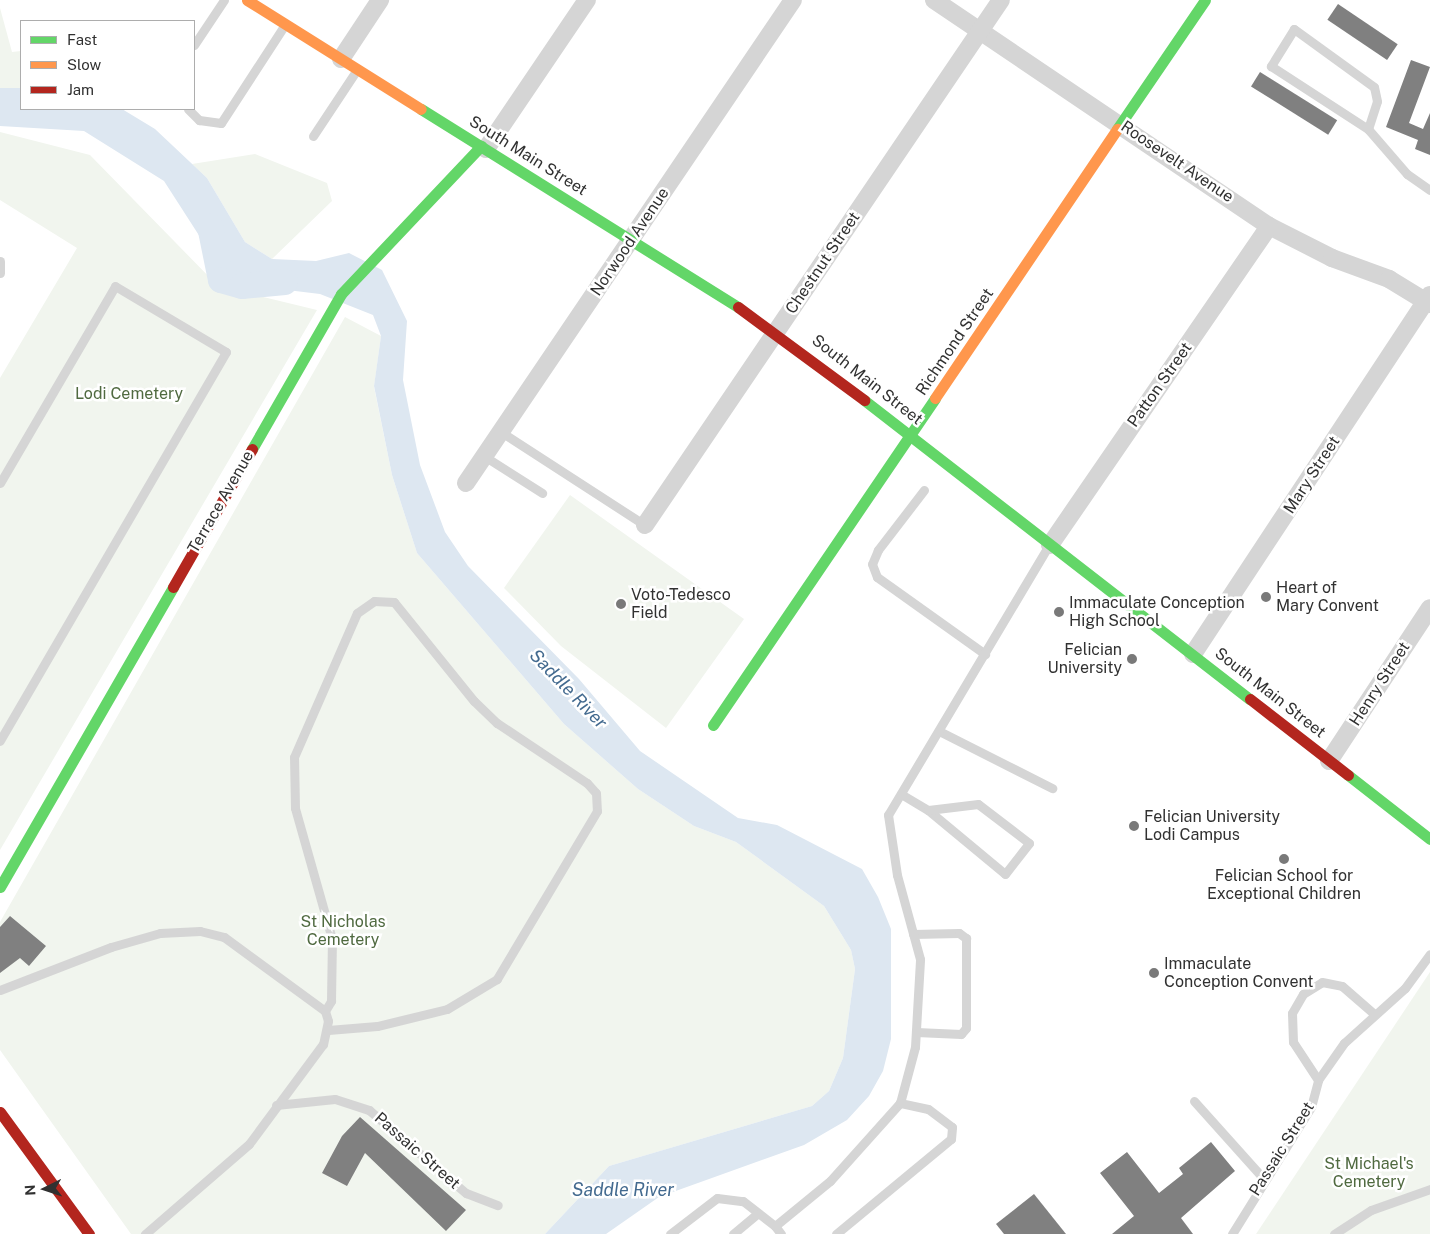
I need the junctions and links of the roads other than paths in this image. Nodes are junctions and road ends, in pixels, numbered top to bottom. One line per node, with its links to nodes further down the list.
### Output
1 (224, 0): 11 (lane)
2 (247, 0): 9 (street, South Main Street)
3 (380, 0): 12 (street)
4 (588, 0): 18 (street, Terrace Avenue)
5 (792, 0): 21 (street, Norwood Avenue)
6 (934, 0): 10 (street, Roosevelt Avenue)
7 (1001, 0): 10 (street, Chestnut Street)
8 (1205, 0): 15 (street, Richmond Street)
9 (285, 24): 12 (street, South Main Street); 14 (lane)
10 (980, 30): 15 (street, Roosevelt Avenue); 25 (street, Chestnut Street)
11 (195, 44)
12 (342, 59): 13 (street, South Main Street)
13 (357, 69): 17 (lane); 18 (street, South Main Street)
14 (189, 110)
15 (1120, 124): 20 (street, Roosevelt Avenue); 27 (street, Richmond Street)
16 (1368, 129): 16 (lane); 19 (lane)
17 (314, 136)
18 (483, 148): 21 (street, South Main Street); 46 (street, Terrace Avenue)
19 (1430, 190)
20 (1270, 226): 24 (street, Roosevelt Avenue); 34 (street, Patton Street)
21 (632, 240): 25 (street, South Main Street); 26 (street, Norwood Avenue)
22 (0, 261): 23 (lane)
23 (0, 273)
24 (1429, 300): 37 (street, Mary Street)
25 (777, 332): 27 (street, South Main Street); 33 (street, Chestnut Street)
26 (501, 432): 28 (street, Norwood Avenue); 33 (lane)
27 (912, 435): 34 (street, South Main Street); 38 (street, Richmond Street)
28 (484, 456): 30 (street, Norwood Avenue); 32 (lane)
29 (0, 483): 40 (lane)
30 (466, 483)
31 (924, 490): 36 (lane)
32 (542, 493)
33 (645, 525)
34 (1050, 544): 36 (lane); 37 (street, South Main Street)
35 (1430, 608): 41 (street, Henry Street)
36 (985, 654): 39 (lane)
37 (1193, 654): 41 (street, South Main Street)
38 (713, 725)
39 (939, 731): 42 (lane); 43 (lane)
40 (0, 741)
41 (1329, 761): 45 (street, South Main Street)
42 (1052, 788)
43 (901, 794): 44 (lane); 47 (lane)
44 (928, 810): 44 (lane)
45 (1430, 839)
46 (0, 887)
47 (913, 934): 53 (lane); 53 (lane)
48 (1430, 954): 51 (lane, Passaic Street)
49 (0, 990): 50 (lane)
50 (324, 1011): 52 (lane); 52 (lane)
51 (1373, 1013): 54 (lane, Passaic Street); 54 (lane)
52 (328, 1030): 57 (lane)
53 (916, 1032): 56 (lane)
54 (1318, 1080): 59 (lane, Passaic Street)
55 (1194, 1101): 59 (lane)
56 (900, 1103): 63 (lane); 69 (lane)
57 (276, 1105): 61 (lane, Passaic Street); 65 (lane)
58 (0, 1112): 64 (street)
59 (1263, 1178): 70 (lane, Passaic Street)
60 (1430, 1189): 71 (lane)
61 (498, 1206)
62 (756, 1215): 63 (lane); 66 (lane); 67 (lane)
63 (774, 1226): 68 (lane)
64 (89, 1234)
65 (145, 1234)
66 (670, 1234)
67 (733, 1234)
68 (781, 1234)
69 (836, 1234)
70 (1232, 1234)
71 (1334, 1234)

